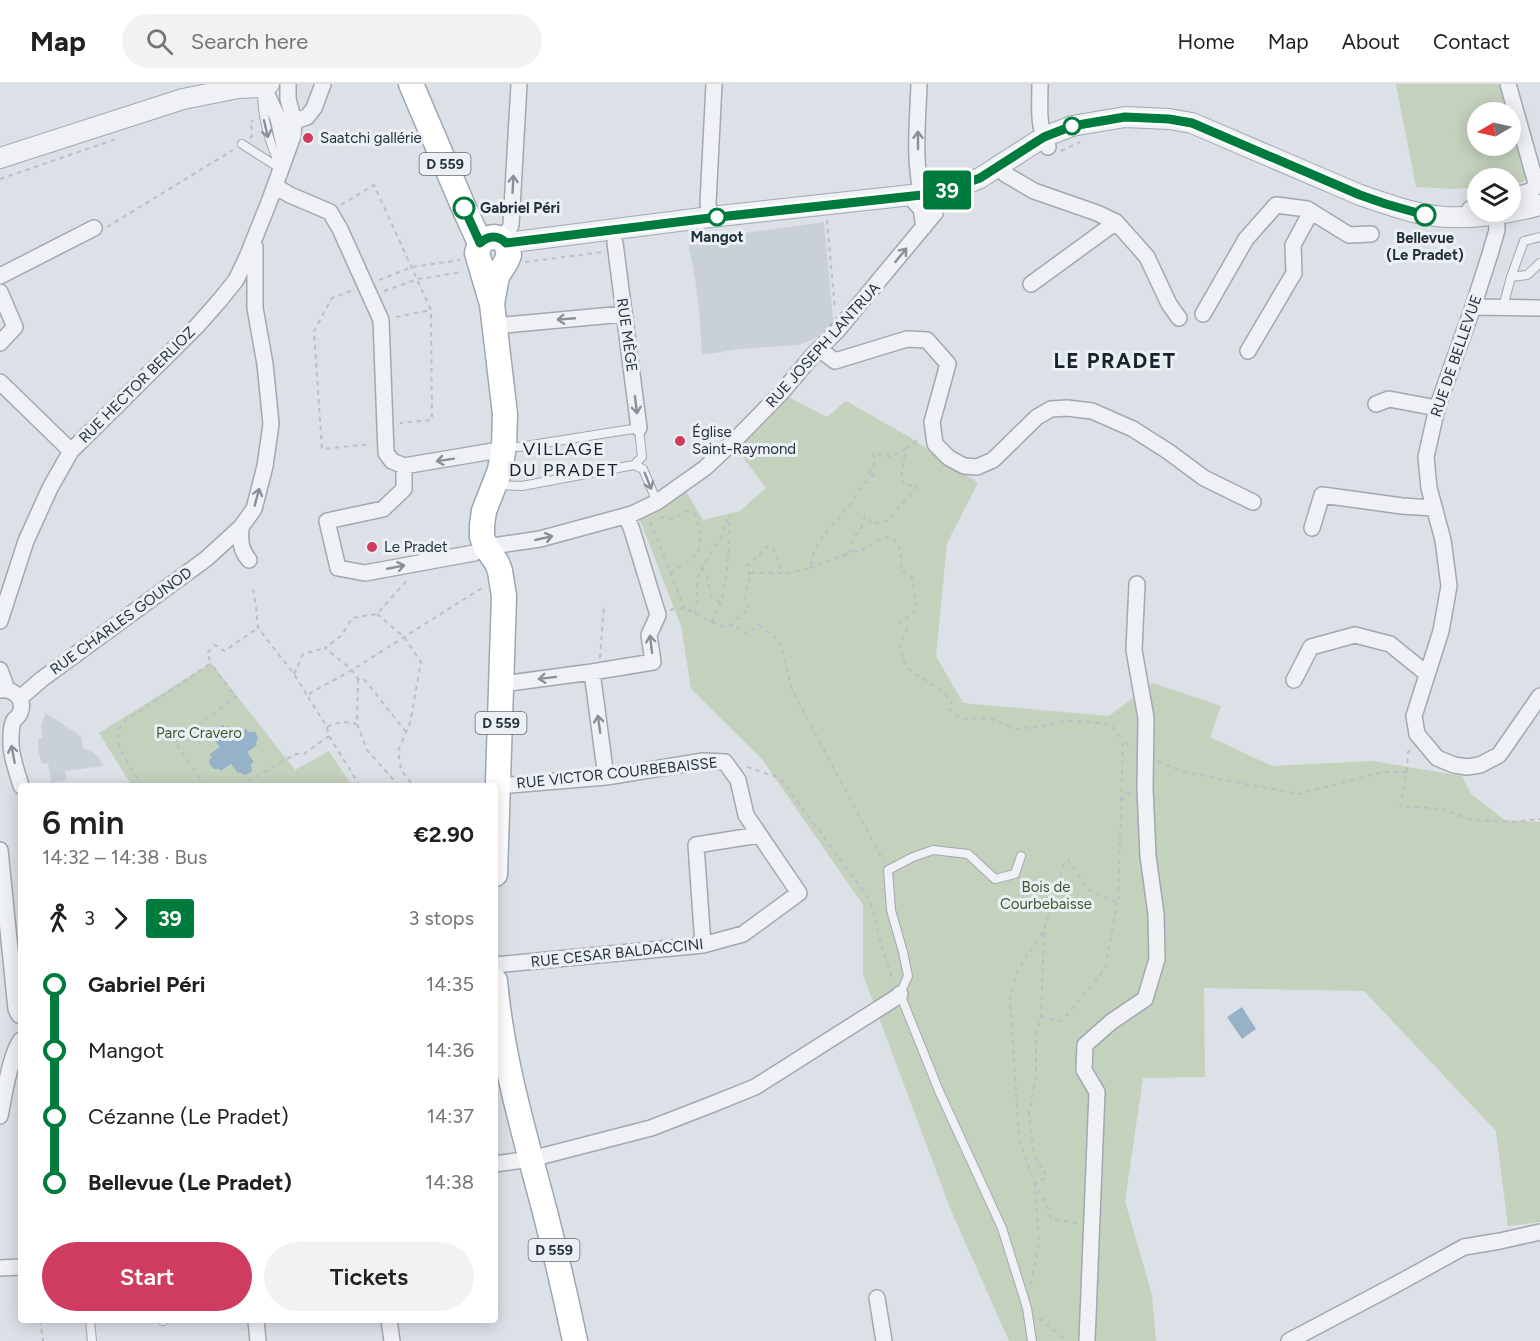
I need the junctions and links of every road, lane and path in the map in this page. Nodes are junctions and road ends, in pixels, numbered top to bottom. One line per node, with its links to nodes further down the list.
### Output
1 (209, 84): 11 (street)
2 (288, 84): 12 (street, RUE HECTOR BERLIOZ)
3 (323, 84): 12 (street)
4 (411, 84): 36 (main road, D 559)
5 (519, 84): 36 (street, one-way to 5)
6 (714, 84): 28 (street)
7 (919, 84): 21 (street, RUE JOSEPH LANTRUA, one-way to 7)
8 (1041, 84): 14 (street)
9 (1508, 84): 20 (street)
10 (264, 85): 11 (street); 17 (street, one-way to 17)
11 (183, 99): 16 (street)
12 (294, 121): 17 (street, RUE HECTOR BERLIOZ)
13 (252, 136): 15 (path)
14 (1046, 142): 18 (street); 26 (street)
15 (242, 144): 17 (lane); 31 (path)
16 (0, 158)
17 (284, 163): 19 (street, RUE HECTOR BERLIOZ)
18 (1003, 170): 21 (street); 29 (street)
19 (275, 186): 24 (street); 33 (street, RUE HECTOR BERLIOZ)
20 (1521, 194)
21 (921, 200): 27 (street); 28 (street); 56 (street, RUE JOSEPH LANTRUA, one-way to 21)
22 (1540, 205): 23 (street)
23 (1521, 210)
24 (330, 212): 38 (path); 44 (street)
25 (1311, 212): 32 (street); 52 (street); 59 (street)
26 (1467, 212)
27 (826, 214): 35 (street); 56 (path)
28 (710, 218): 36 (street)
29 (1116, 222): 43 (street); 54 (street)
30 (1496, 222): 48 (street, RUE DE BELLEVUE)
31 (94, 228): 39 (street)
32 (1371, 234)
33 (255, 237): 42 (street, RUE HECTOR BERLIOZ); 47 (street)
34 (1540, 237): 40 (lane)
35 (612, 247): 36 (street); 36 (path); 51 (street, RUE MÈGE)
36 (493, 256): 38 (path); 41 (path); 53 (main road)
37 (1540, 263): 40 (lane)
38 (412, 267): 41 (path); 44 (path)
39 (0, 276)
40 (1511, 277): 46 (lane)
41 (418, 279): 44 (path); 50 (path)
42 (236, 280): 47 (street); 66 (street, RUE HECTOR BERLIOZ)
43 (1031, 284)
44 (367, 290): 55 (street); 65 (path)
45 (0, 292): 57 (street)
46 (1503, 307): 48 (street); 49 (street)
47 (255, 308): 74 (street, RUE CHARLES GOUNOD, one-way to 47)
48 (1473, 308): 62 (street, RUE DE BELLEVUE)
49 (1540, 308)
50 (431, 310): 55 (path); 63 (path)
51 (624, 314): 53 (street, one-way to 53); 64 (street, RUE MÈGE, one-way to 64)
52 (1203, 314)
53 (494, 315): 67 (main road, D 559)
54 (1179, 318)
55 (381, 320): 63 (street)
56 (837, 331): 58 (street, RUE JOSEPH LANTRUA)
57 (0, 343)
58 (819, 350): 70 (street); 72 (street, RUE JOSEPH LANTRUA)
59 (1248, 351)
60 (0, 382): 66 (street)
61 (1376, 404): 62 (street)
62 (1437, 408): 71 (street, RUE DE BELLEVUE)
63 (385, 424): 65 (street)
64 (639, 428): 67 (lane); 68 (lane)
65 (386, 442): 69 (street)
66 (71, 451): 94 (street, RUE HECTOR BERLIOZ)
67 (500, 464): 68 (lane); 69 (street, one-way to 69); 77 (main road, D 559)
68 (634, 465): 72 (lane, one-way to 72)
69 (404, 466): 79 (street, RUE JOSEPH LANTRUA, one-way to 79)
70 (1253, 502)
71 (1434, 508): 75 (street); 105 (street, RUE DE BELLEVUE)
72 (658, 509): 73 (street, RUE JOSEPH LANTRUA); 83 (path)
73 (630, 519): 77 (street, RUE JOSEPH LANTRUA, one-way to 73); 83 (path); 93 (street)
74 (241, 526): 76 (street, RUE CHARLES GOUNOD); 76 (street)
75 (1312, 528)
76 (223, 543): 112 (street, RUE CHARLES GOUNOD)
77 (486, 547): 79 (street, RUE JOSEPH LANTRUA); 85 (main road, D 559)
78 (849, 554): 81 (path); 81 (path); 118 (path)
79 (423, 562): 91 (path)
80 (702, 568): 88 (path); 88 (path); 92 (path)
81 (810, 568): 82 (path)
82 (783, 573): 84 (path); 84 (path)
83 (670, 574): 90 (path)
84 (750, 575): 96 (path)
85 (502, 581): 98 (path); 108 (main road, D 559)
86 (1137, 584): 120 (street)
87 (253, 589): 97 (path)
88 (720, 602): 95 (path)
89 (604, 604): 103 (path)
90 (684, 608): 92 (path); 93 (path)
91 (377, 614): 98 (path); 99 (path)
92 (695, 614): 95 (path)
93 (658, 615): 103 (street, one-way to 93)
94 (0, 621)
95 (711, 622): 96 (path)
96 (730, 626): 137 (path)
97 (258, 628): 100 (path); 104 (path)
98 (404, 637): 102 (path); 116 (path)
99 (325, 648): 102 (path); 104 (path)
100 (211, 663): 125 (path); 126 (path)
101 (0, 670): 109 (street)
102 (352, 670): 106 (path); 110 (path)
103 (596, 671): 108 (street, one-way to 108); 123 (street, one-way to 103)
104 (294, 674): 110 (path)
105 (1427, 674): 107 (street); 119 (street, RUE DE BELLEVUE)
106 (358, 679): 114 (path); 116 (path)
107 (1294, 680)
108 (502, 684): 131 (main road, D 559)
109 (3, 689): 112 (street)
110 (307, 695): 115 (path)
111 (1540, 696): 119 (street)
112 (20, 698): 113 (street)
113 (7, 722): 124 (street, one-way to 113)
114 (357, 724): 115 (path); 129 (path)
115 (327, 727): 117 (path)
116 (406, 732): 130 (path)
117 (329, 736): 127 (path); 128 (path)
118 (1123, 741): 120 (path); 138 (path)
119 (1426, 746): 122 (path)
120 (1146, 754): 122 (path); 152 (street)
121 (725, 762): 123 (street, RUE VICTOR COURBEBAISSE); 134 (street, RUE VICTOR COURBEBAISSE); 142 (path)
122 (1407, 772): 133 (path)
123 (606, 777): 131 (street, RUE VICTOR COURBEBAISSE)
124 (20, 783)
125 (140, 783)
126 (203, 783)
127 (245, 783)
128 (358, 783)
129 (396, 783)
130 (412, 783)
131 (499, 786): 132 (main road, D 559)
132 (498, 808)
133 (1540, 819)
134 (759, 835): 140 (street); 140 (street, RUE CESAR BALDACCINI)
135 (0, 850): 144 (street)
136 (1021, 856): 137 (lane)
137 (888, 870): 142 (lane)
138 (1118, 903): 139 (path); 145 (path)
139 (1044, 930): 145 (path); 151 (path)
140 (704, 945): 141 (street, RUE CESAR BALDACCINI)
141 (498, 965)
142 (900, 993): 149 (street); 156 (lane)
143 (498, 1004): 149 (main road, D 559)
144 (18, 1012)
145 (1041, 1017): 151 (path)
146 (18, 1043): 147 (street)
147 (4, 1083): 148 (street)
148 (0, 1116)
149 (531, 1159): 150 (street); 167 (main road, D 559)
150 (498, 1164)
151 (1035, 1184): 152 (path); 156 (path)
152 (1093, 1225): 171 (street)
153 (1540, 1232): 172 (street)
154 (18, 1266): 155 (street)
155 (0, 1268)
156 (1023, 1295): 158 (lane)
157 (878, 1298): 168 (street)
158 (1027, 1308): 169 (lane); 170 (path)
159 (40, 1323): 163 (path)
160 (90, 1323): 164 (lane)
161 (256, 1323): 165 (street)
162 (389, 1323): 166 (street)
163 (43, 1341)
164 (92, 1341)
165 (258, 1341)
166 (392, 1341)
167 (575, 1341)
168 (884, 1341)
169 (1032, 1341)
170 (1067, 1341)
171 (1088, 1341)
172 (1289, 1341)

